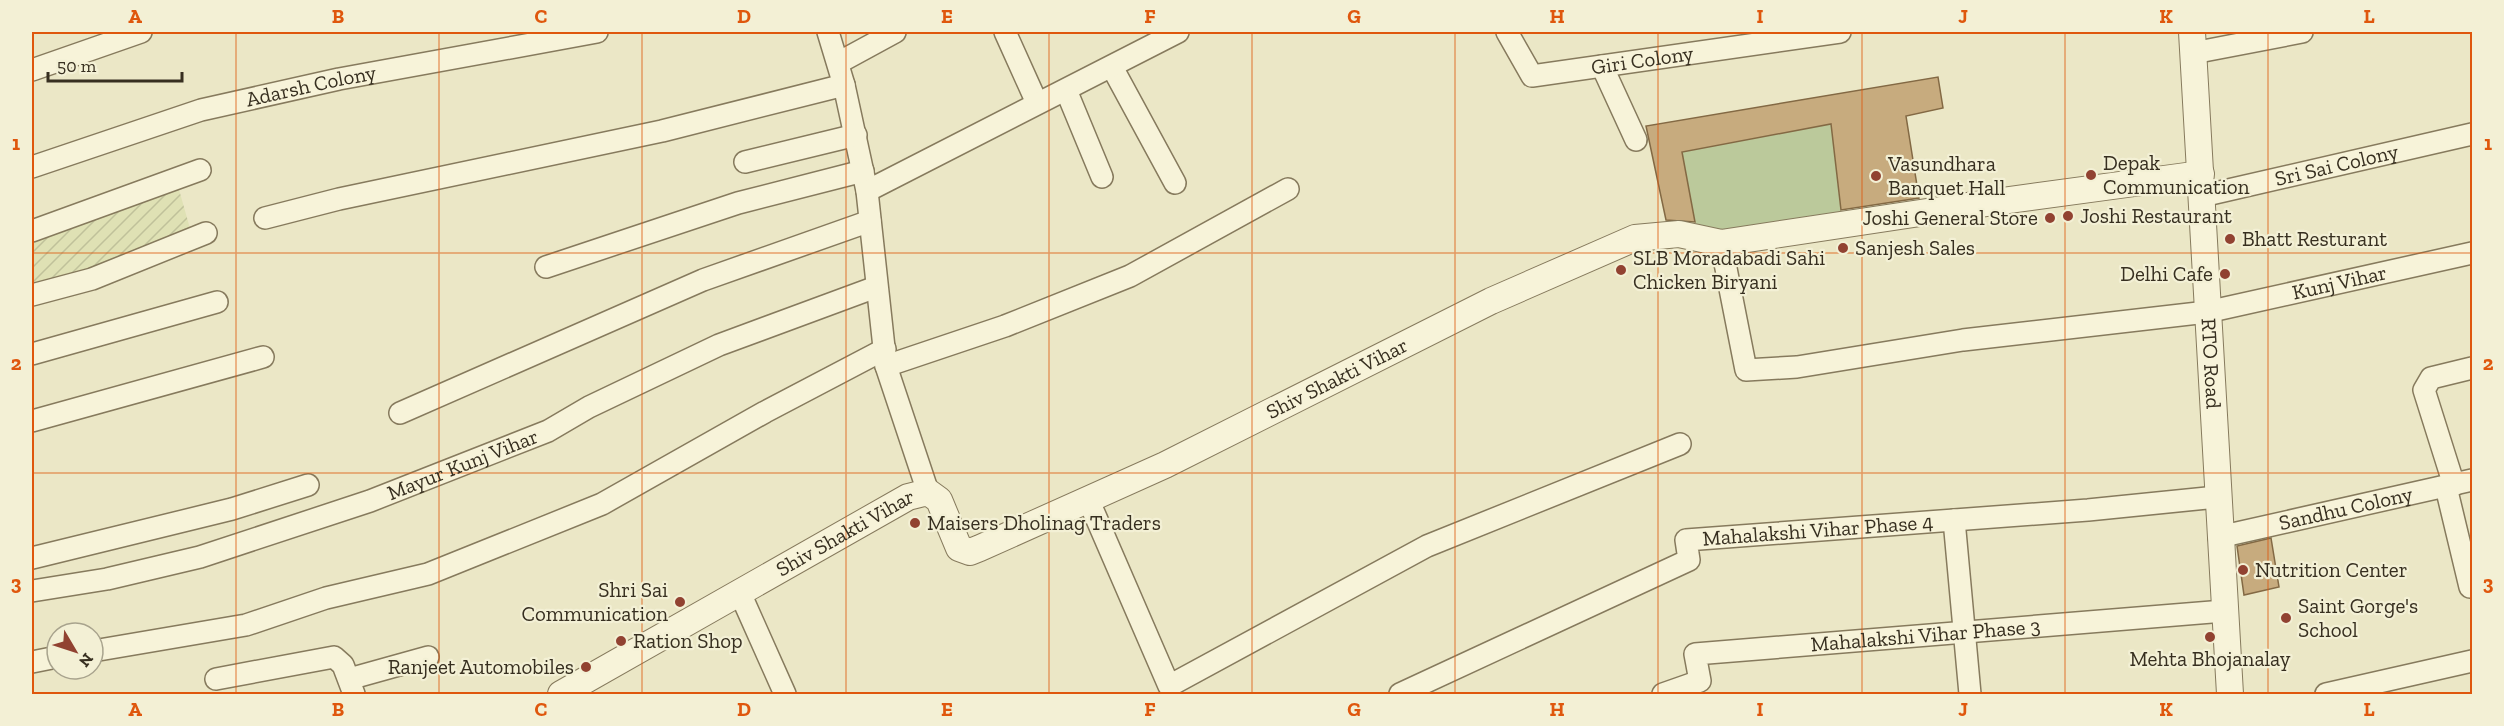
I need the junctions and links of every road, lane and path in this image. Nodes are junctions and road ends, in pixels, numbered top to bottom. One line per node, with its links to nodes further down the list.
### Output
1 (141, 32): 14 (street)
2 (597, 32): 22 (street, Adarsh Colony)
3 (828, 32): 11 (street)
4 (896, 32): 11 (street)
5 (1005, 32): 17 (street)
6 (1178, 32): 13 (street)
7 (1507, 32): 12 (street, Giri Colony)
8 (1840, 32): 12 (street, Giri Colony)
9 (2302, 32): 10 (street)
10 (2192, 42): 27 (street, RTO Road)
11 (838, 63): 15 (street)
12 (1602, 66): 20 (street)
13 (1112, 67): 16 (street); 26 (street)
14 (32, 70)
15 (844, 85): 19 (street); 29 (street)
16 (1066, 90): 17 (street); 24 (street)
17 (1037, 103): 25 (street)
18 (2472, 134): 27 (street, Sri Sai Colony)
19 (856, 135): 21 (street); 25 (street)
20 (1636, 140)
21 (745, 162)
22 (32, 167)
23 (200, 170): 31 (street)
24 (1102, 177)
25 (865, 181): 30 (street); 35 (street)
26 (1174, 183)
27 (2201, 185): 33 (street, Shiv Shakti Vihar); 39 (street, RTO Road)
28 (1288, 189): 42 (street)
29 (265, 218)
30 (870, 221): 36 (street); 44 (street)
31 (32, 231)
32 (206, 233): 37 (street)
33 (1721, 243): 39 (street, Kunj Vihar); 51 (street, Shiv Shakti Vihar)
34 (2472, 253): 39 (street, Kunj Vihar)
35 (546, 267)
36 (876, 287): 42 (street); 56 (street, Mayur Kunj Vihar)
37 (32, 296)
38 (217, 302): 40 (street)
39 (2207, 312): 50 (street, RTO Road)
40 (32, 354)
41 (263, 357): 45 (street)
42 (886, 358): 49 (street); 60 (street)
43 (2472, 368): 47 (street)
44 (400, 413)
45 (32, 422)
46 (1680, 444): 51 (street)
47 (2457, 484): 53 (street, Sandhu Colony); 55 (street)
48 (308, 485): 54 (street)
49 (928, 492): 51 (street, Shiv Shakti Vihar); 57 (street, Shiv Shakti Vihar)
50 (2217, 497): 52 (street, Mahalakshi Vihar Phase 4); 53 (street, RTO Road)
51 (1088, 499)
52 (1954, 520): 59 (street); 67 (street, Mahalakshi Vihar Phase 4)
53 (2219, 537): 58 (street, RTO Road)
54 (32, 558)
55 (2470, 587)
56 (32, 591)
57 (740, 593): 65 (street, Shiv Shakti Vihar); 66 (street)
58 (2224, 611): 59 (street, Mahalakshi Vihar Phase 3); 70 (street, RTO Road)
59 (1965, 632): 68 (street, Mahalakshi Vihar Phase 3); 69 (street)
60 (105, 649)
61 (428, 657): 64 (street)
62 (2472, 661): 71 (street)
63 (216, 679): 64 (street)
64 (352, 687)
65 (561, 694)
66 (784, 694)
67 (1400, 694)
68 (1663, 694)
69 (1970, 694)
70 (2230, 694)
71 (2326, 694)

